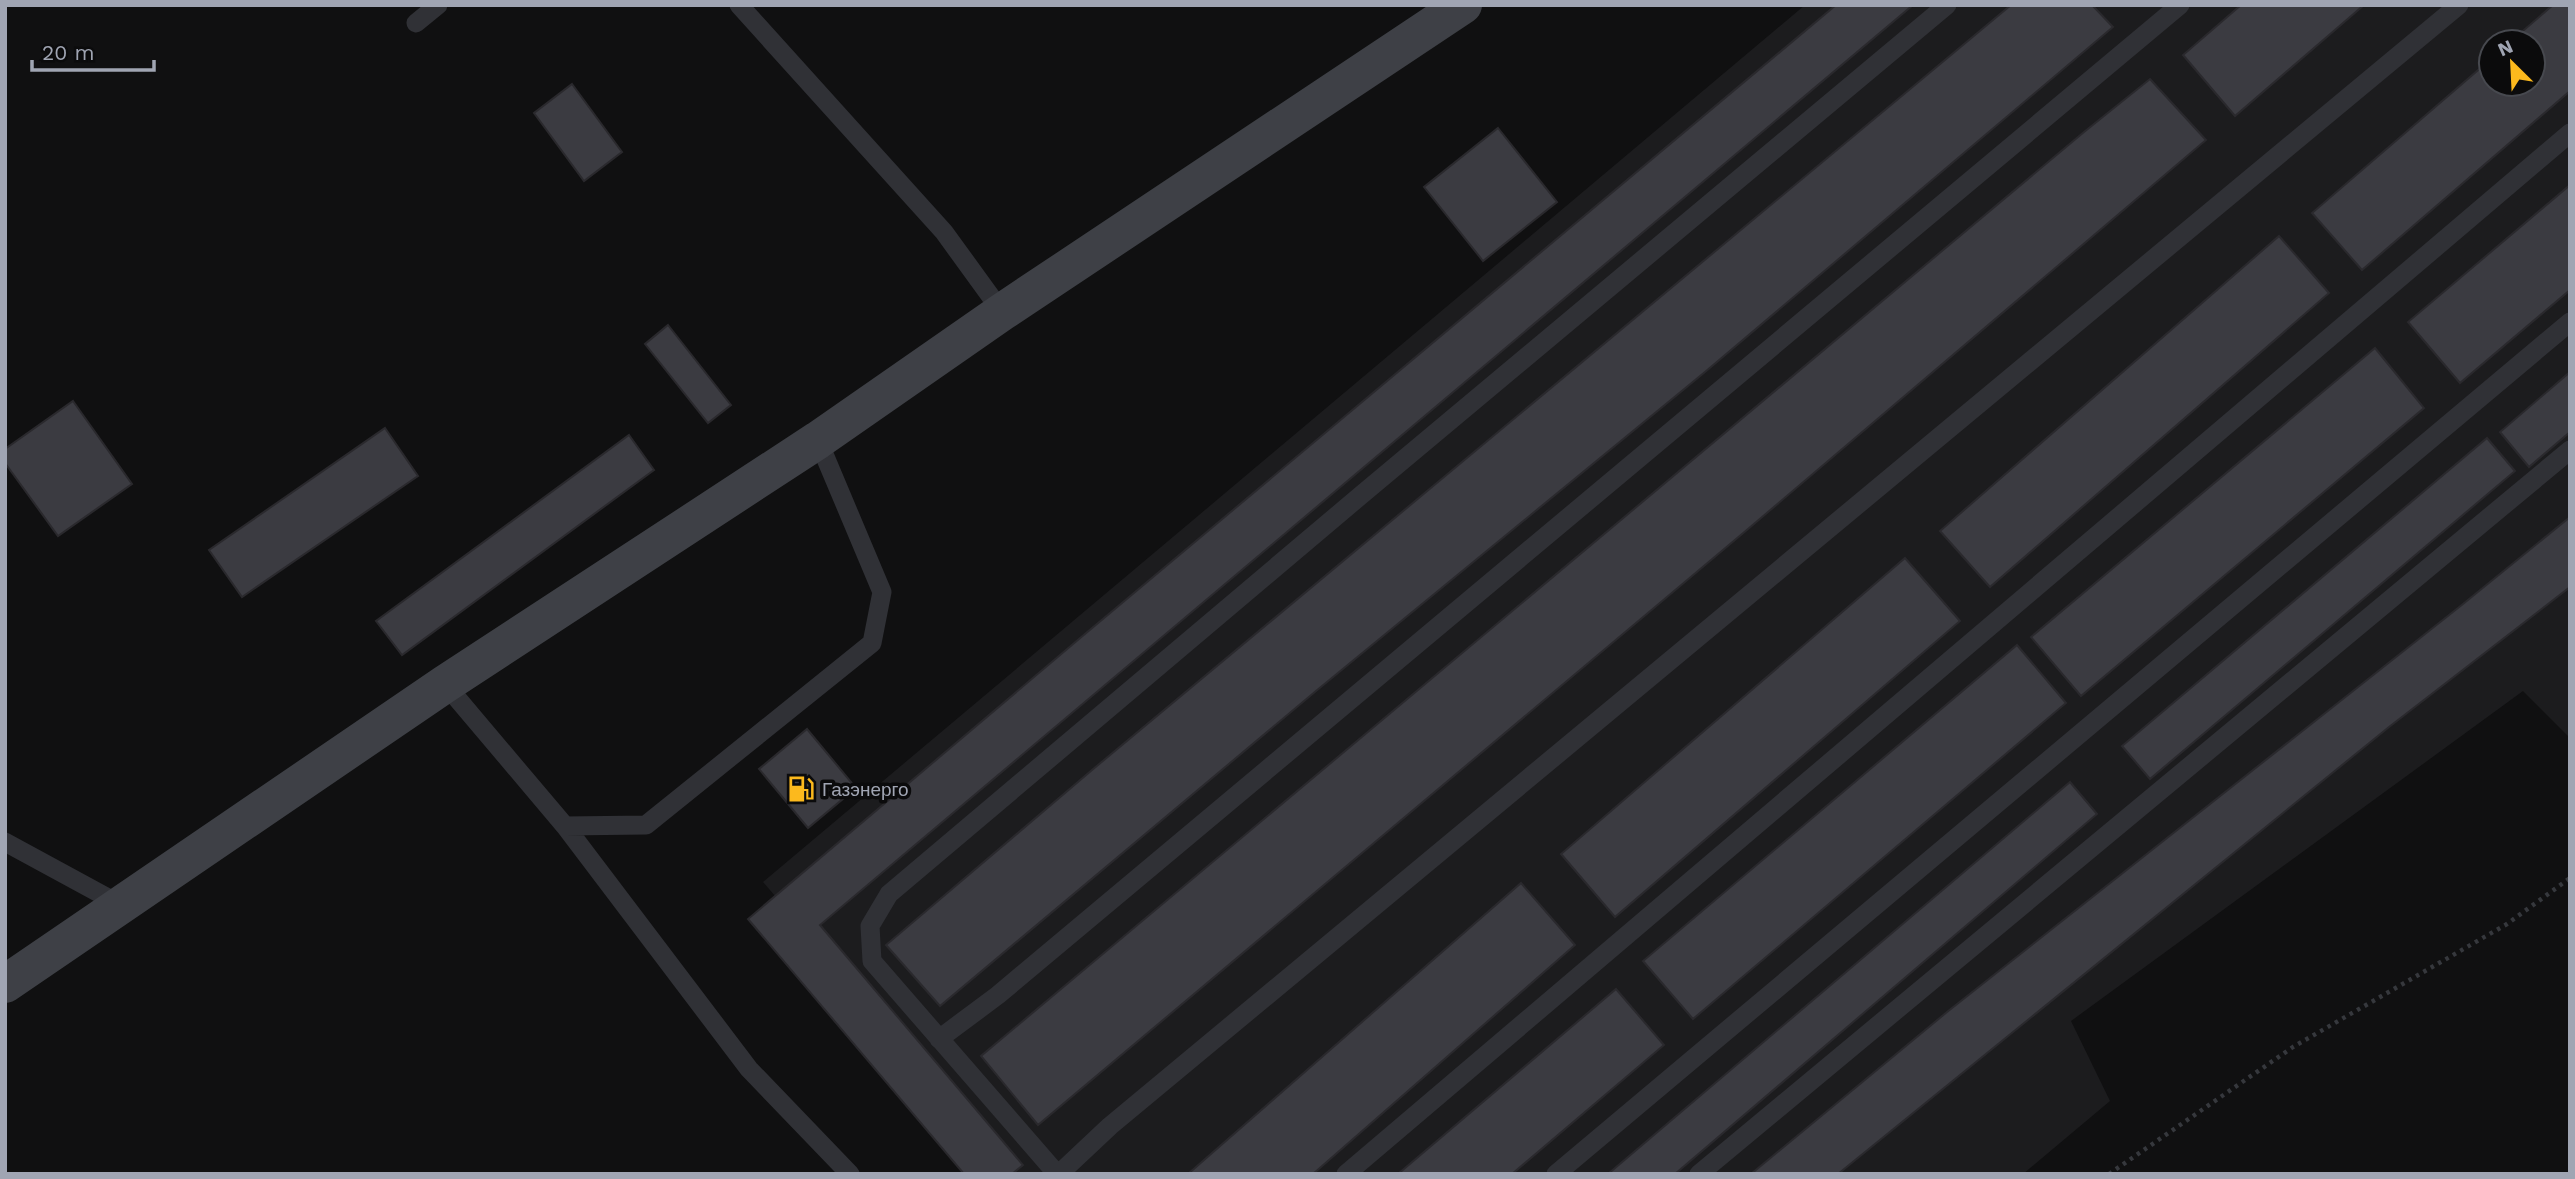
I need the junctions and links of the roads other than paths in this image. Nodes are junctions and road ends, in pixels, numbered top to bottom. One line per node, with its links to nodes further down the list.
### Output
1 (438, 5): 7 (lane)
2 (739, 5): 9 (lane)
3 (1463, 5): 9 (main road)
4 (1947, 5): 18 (lane)
5 (2180, 5): 18 (lane)
6 (2459, 5): 20 (lane)
7 (416, 23)
8 (2570, 133): 21 (lane)
9 (1002, 312): 11 (main road)
10 (2570, 322): 22 (lane)
11 (818, 440): 13 (main road); 14 (lane)
12 (2570, 450): 23 (lane)
13 (445, 684): 14 (lane); 16 (main road)
14 (565, 825): 19 (lane)
15 (5, 842): 16 (lane)
16 (121, 905): 17 (main road)
17 (5, 984)
18 (939, 1039): 20 (lane)
19 (850, 1174)
20 (1058, 1174)
21 (1346, 1174)
22 (1556, 1174)
23 (1699, 1174)

